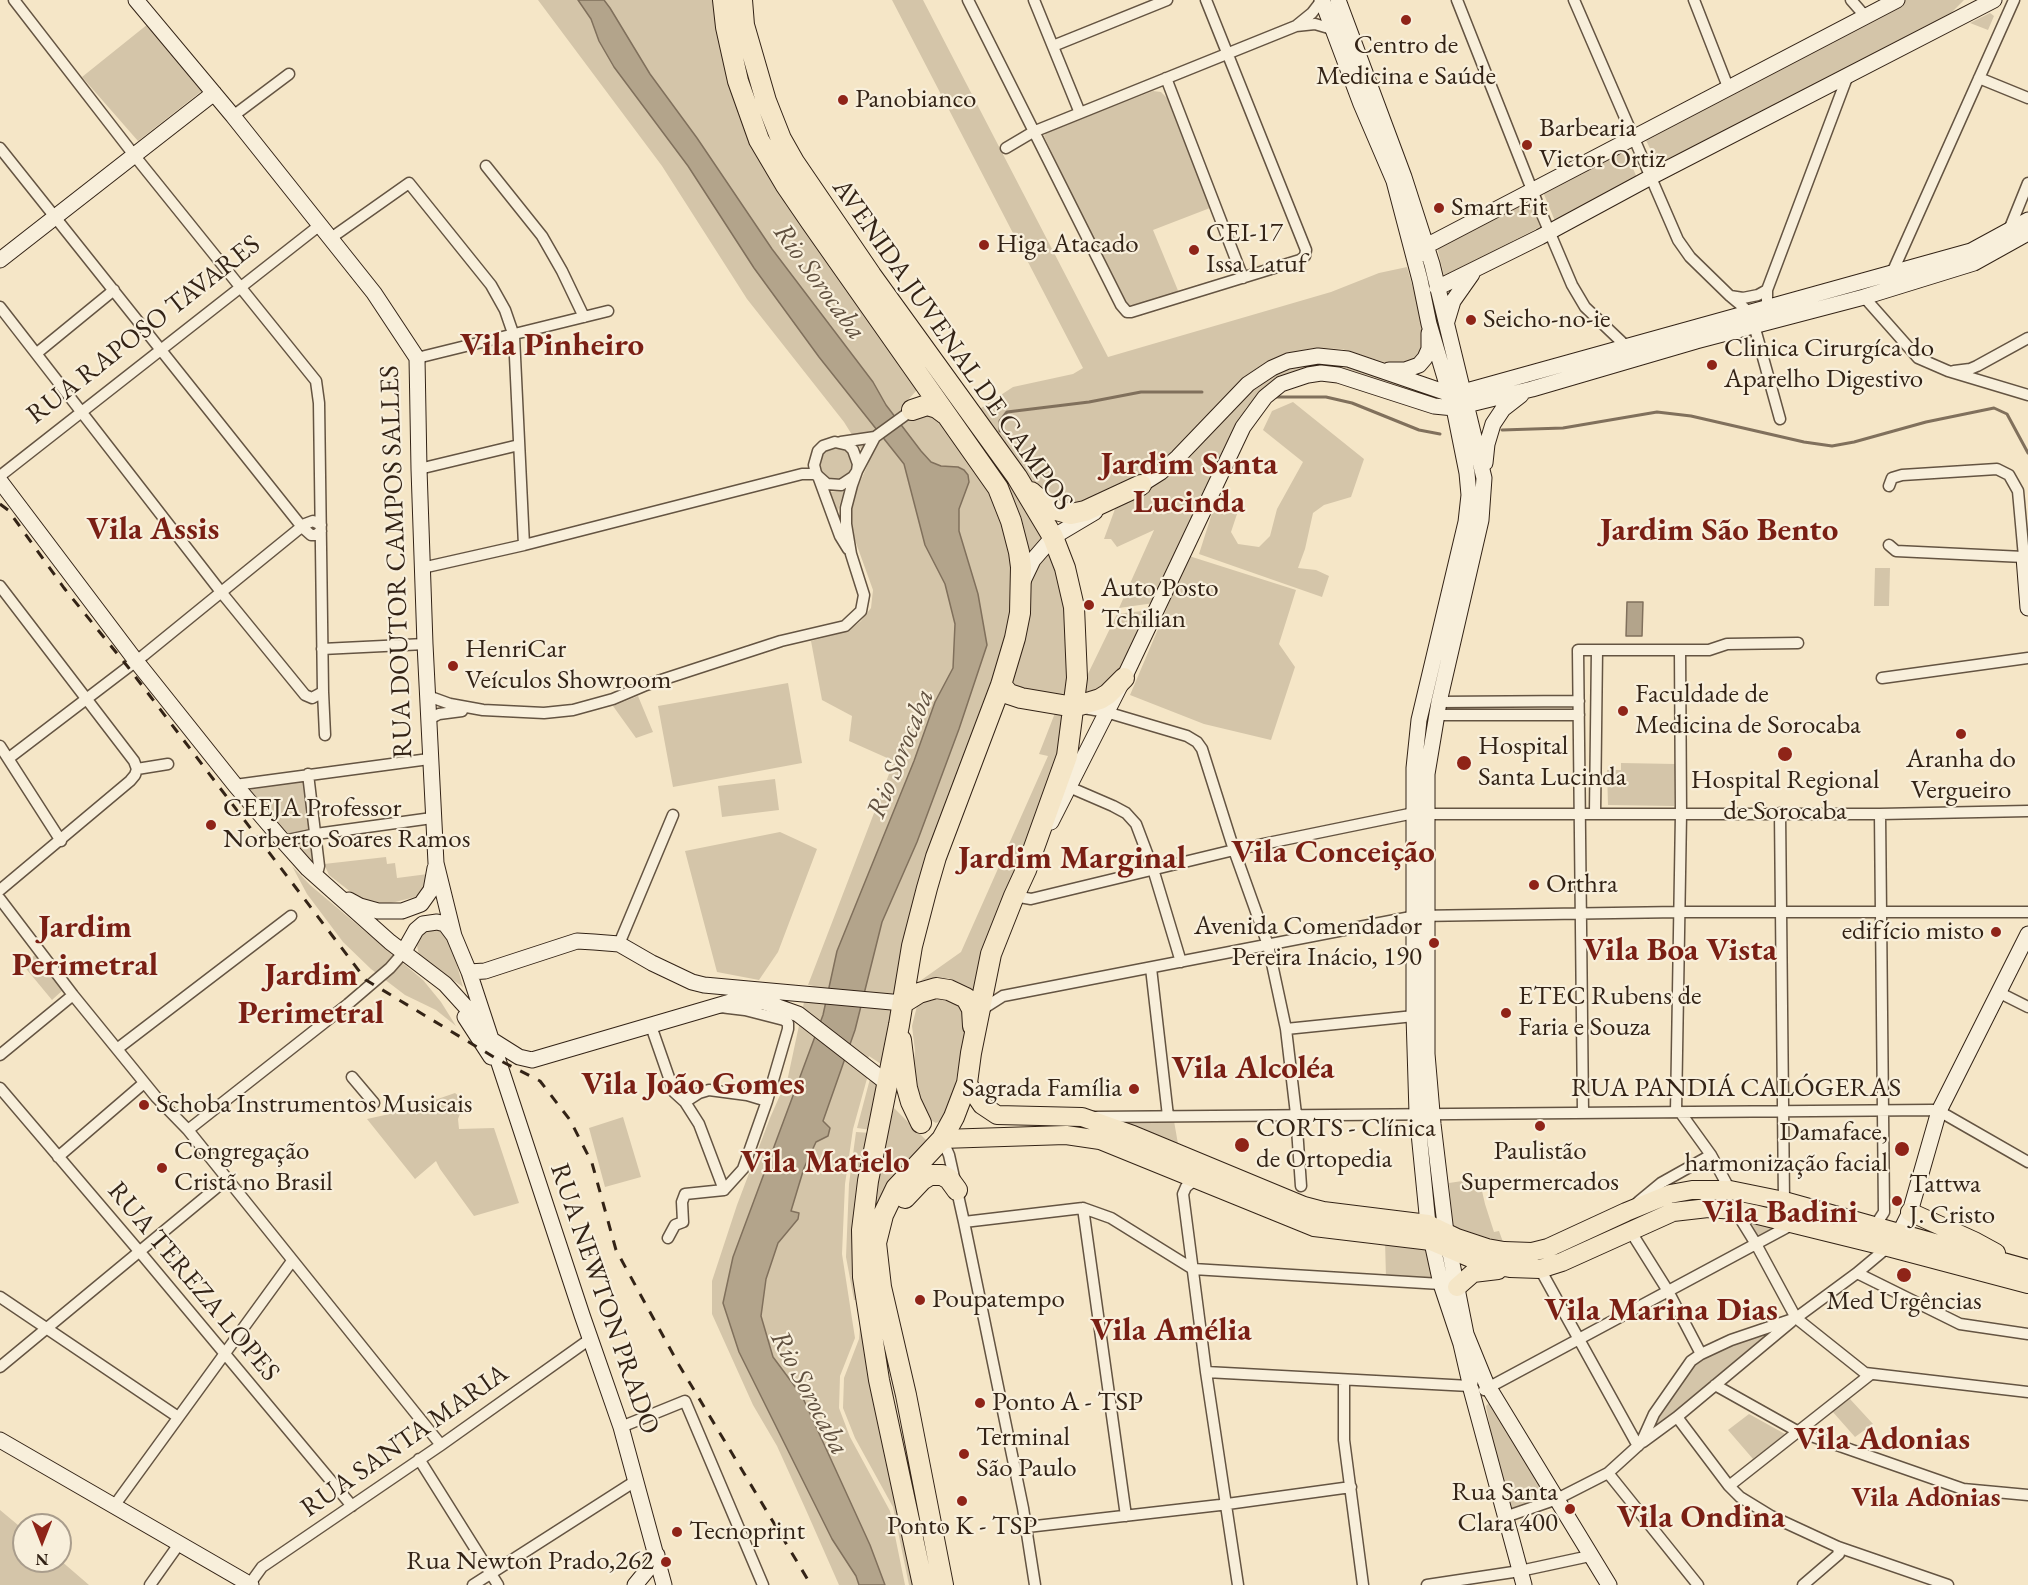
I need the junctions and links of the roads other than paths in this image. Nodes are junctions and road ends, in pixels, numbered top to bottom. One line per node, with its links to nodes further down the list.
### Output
1 (14, 0): 35 (street)
2 (136, 0): 27 (main road, RUA DOUTOR CAMPOS SALLES)
3 (723, 0): 77 (highway, AVENIDA JUVENAL DE CAMPOS)
4 (742, 0): 83 (highway, AVENIDA JUVENAL DE CAMPOS)
5 (968, 0): 31 (street)
6 (1034, 0): 20 (street)
7 (1167, 0): 20 (street)
8 (1206, 0): 21 (street)
9 (1457, 0): 39 (street)
10 (1574, 0): 32 (street)
11 (1694, 0): 26 (street)
12 (1851, 0): 17 (street)
13 (1897, 0): 17 (main road)
14 (1994, 0): 23 (main road)
15 (2014, 0): 25 (street)
16 (1324, 4): 18 (main road); 19 (street)
17 (1872, 9): 26 (main road)
18 (1338, 24): 19 (street); 47 (main road); 49 (main road)
19 (1296, 26): 21 (street)
20 (1053, 46): 29 (street)
21 (1228, 53): 24 (street); 52 (street)
22 (290, 74): 30 (street)
23 (1848, 75): 37 (main road); 57 (street)
24 (1166, 78): 29 (street); 52 (street)
25 (1979, 78): 28 (street); 51 (street)
26 (1728, 87): 32 (main road)
27 (214, 93): 30 (main road, RUA DOUTOR CAMPOS SALLES); 35 (main road)
28 (2028, 98)
29 (1080, 113): 31 (street)
30 (233, 116): 42 (main road, RUA DOUTOR CAMPOS SALLES)
31 (1033, 132): 34 (street); 52 (street)
32 (1633, 138): 37 (street); 39 (main road)
33 (0, 148): 40 (street)
34 (1006, 148)
35 (134, 156): 40 (main road); 54 (street)
36 (486, 166): 63 (street)
37 (1651, 177): 44 (main road); 58 (street)
38 (2028, 183): 43 (street)
39 (1533, 191): 44 (street); 47 (main road)
40 (55, 217): 48 (main road); 56 (street)
41 (2028, 220): 43 (main road)
42 (320, 225): 46 (main road, RUA DOUTOR CAMPOS SALLES); 54 (street, RUA RAPOSO TAVARES)
43 (2009, 231): 51 (main road)
44 (1550, 232): 50 (main road); 69 (street)
45 (2028, 233): 59 (main road)
46 (331, 238): 67 (street); 72 (main road, RUA DOUTOR CAMPOS SALLES)
47 (1426, 246): 49 (main road); 55 (main road)
48 (0, 260)
49 (1415, 262): 53 (main road)
50 (1475, 271): 55 (main road); 66 (main road)
51 (1892, 273): 61 (main road)
52 (1244, 278)
53 (1420, 280): 55 (main road); 65 (main road)
54 (240, 287): 70 (street, RUA RAPOSO TAVARES); 99 (street)
55 (1437, 288): 66 (main road)
56 (114, 290): 70 (street); 71 (street)
57 (1767, 290): 58 (street); 61 (street)
58 (1730, 296): 64 (street)
59 (1864, 297): 64 (main road); 75 (street)
60 (0, 307): 71 (street)
61 (1767, 307): 64 (main road)
62 (608, 311): 63 (street)
63 (584, 317): 67 (street)
64 (1751, 318): 69 (main road); 78 (main road); 85 (street)
65 (1429, 324): 74 (main road); 80 (main road)
66 (1446, 324): 80 (main road)
67 (514, 336): 72 (street); 88 (street)
68 (2028, 338): 73 (street)
69 (1627, 347): 80 (main road)
70 (161, 349): 81 (street, RUA RAPOSO TAVARES); 98 (street)
71 (37, 353): 81 (street)
72 (417, 358): 89 (main road, RUA DOUTOR CAMPOS SALLES)
73 (1985, 362): 75 (street); 76 (street)
74 (1376, 369): 80 (main road); 95 (main road)
75 (1948, 371): 76 (street)
76 (1988, 383): 79 (street)
77 (927, 388): 82 (highway); 83 (highway); 84 (highway, AVENIDA JUVENAL DE CAMPOS)
78 (1532, 389): 80 (main road); 94 (main road)
79 (2028, 395)
80 (1458, 400): 94 (main road); 117 (main road); 143 (main road)
81 (82, 411): 91 (street, RUA RAPOSO TAVARES); 107 (street)
82 (912, 411): 84 (highway); 86 (street)
83 (969, 411): 93 (highway, AVENIDA JUVENAL DE CAMPOS)
84 (946, 415): 106 (highway, AVENIDA JUVENAL DE CAMPOS)
85 (1780, 419)
86 (875, 437): 87 (street); 90 (street)
87 (841, 442): 90 (street); 92 (street)
88 (519, 445): 89 (street); 101 (street)
89 (419, 469): 105 (main road, RUA DOUTOR CAMPOS SALLES)
90 (857, 471): 92 (street); 103 (street)
91 (0, 476)
92 (818, 476): 101 (street); 103 (street)
93 (1017, 477): 95 (highway); 100 (highway, AVENIDA JUVENAL DE CAMPOS)
94 (1484, 478): 127 (main road)
95 (1141, 485): 100 (main road)
96 (3, 486): 116 (main road)
97 (1889, 486): 104 (street)
98 (302, 527): 99 (street); 107 (street)
99 (321, 528): 112 (street)
100 (1053, 537): 106 (main road); 126 (highway, AVENIDA JUVENAL DE CAMPOS)
101 (524, 545): 105 (street)
102 (1889, 545): 104 (street)
103 (851, 554): 128 (street)
104 (2026, 557): 109 (main road)
105 (422, 568): 111 (main road, RUA DOUTOR CAMPOS SALLES)
106 (1020, 585): 119 (highway, AVENIDA JUVENAL DE CAMPOS)
107 (221, 592): 116 (street); 122 (street)
108 (2, 594): 125 (street)
109 (2028, 608)
110 (1798, 643): 114 (street)
111 (425, 644): 112 (street); 123 (main road, RUA DOUTOR CAMPOS SALLES)
112 (322, 649): 121 (street)
113 (1597, 650): 114 (street); 120 (street); 124 (street)
114 (1680, 650): 147 (street)
115 (2028, 658): 118 (street)
116 (136, 661): 125 (street); 140 (main road)
117 (1124, 678): 126 (highway); 129 (main road)
118 (1882, 678)
119 (1001, 685): 126 (highway); 182 (highway, AVENIDA JUVENAL DE CAMPOS)
120 (1596, 692): 124 (street); 145 (street)
121 (320, 694): 122 (street); 130 (street)
122 (305, 695): 130 (street)
123 (428, 696): 128 (street); 132 (main road, RUA DOUTOR CAMPOS SALLES)
124 (1579, 697): 127 (street); 131 (street)
125 (86, 699): 135 (street); 138 (street)
126 (1074, 707): 129 (street); 158 (highway, AVENIDA JUVENAL DE CAMPOS)
127 (1437, 708): 131 (street); 143 (main road)
128 (483, 710): 132 (street)
129 (1106, 712): 141 (main road); 154 (street)
130 (323, 713): 133 (street)
131 (1579, 715): 144 (street)
132 (429, 719): 136 (main road, RUA DOUTOR CAMPOS SALLES)
133 (325, 735)
134 (0, 746): 135 (street)
135 (9, 758): 152 (street)
136 (429, 759): 139 (street); 150 (main road, RUA DOUTOR CAMPOS SALLES)
137 (168, 764): 138 (street)
138 (137, 769): 152 (street)
139 (308, 774): 140 (street); 151 (street)
140 (235, 785): 153 (main road)
141 (1069, 787): 157 (street); 158 (main road)
142 (2028, 811): 148 (street)
143 (1421, 813): 144 (street); 154 (street); 169 (main road)
144 (1579, 813): 145 (street); 166 (street)
145 (1595, 813): 147 (street)
146 (1780, 813): 147 (street); 148 (street); 167 (street)
147 (1681, 814): 163 (street)
148 (1880, 814): 164 (street)
149 (673, 815): 172 (street)
150 (432, 818): 151 (street); 155 (main road, RUA DOUTOR CAMPOS SALLES)
151 (316, 834): 153 (street); 156 (street)
152 (61, 841): 160 (street)
153 (283, 841): 156 (main road)
154 (1234, 850): 157 (street); 173 (street)
155 (436, 862): 159 (main road); 171 (main road, RUA DOUTOR CAMPOS SALLES)
156 (308, 869): 159 (main road)
157 (1153, 869): 161 (street); 175 (street)
158 (1026, 870): 161 (highway, AVENIDA JUVENAL DE CAMPOS)
159 (324, 884): 174 (main road)
160 (0, 890)
161 (1014, 896): 184 (highway, AVENIDA JUVENAL DE CAMPOS)
162 (0, 899): 181 (street)
163 (1679, 912): 166 (street); 167 (street); 209 (street)
164 (1882, 912): 165 (street); 167 (street); 205 (street)
165 (2028, 912)
166 (1580, 913): 169 (street); 208 (street)
167 (1780, 913): 206 (street)
168 (291, 916): 192 (street)
169 (1421, 916): 173 (street); 187 (main road); 210 (main road)
170 (2028, 934): 180 (main road)
171 (454, 936): 174 (main road); 177 (main road, RUA DOUTOR CAMPOS SALLES)
172 (619, 944): 177 (main road); 178 (main road)
173 (1268, 945): 175 (street); 190 (street)
174 (403, 953): 179 (main road); 215 (street)
175 (1181, 962): 176 (street)
176 (1151, 968): 184 (street); 212 (street)
177 (469, 972): 191 (main road, RUA DOUTOR CAMPOS SALLES)
178 (692, 982): 182 (main road); 186 (main road)
179 (444, 984): 191 (main road); 196 (main road)
180 (1998, 992): 185 (street); 207 (main road)
181 (72, 995): 192 (street); 194 (street)
182 (903, 1003): 188 (highway, AVENIDA JUVENAL DE CAMPOS); 193 (highway)
183 (718, 1006): 186 (main road); 199 (main road); 202 (street)
184 (981, 1006): 193 (highway, AVENIDA JUVENAL DE CAMPOS)
185 (2028, 1007)
186 (694, 1013): 189 (main road)
187 (1414, 1016): 190 (street); 210 (main road)
188 (899, 1025): 199 (highway, AVENIDA JUVENAL DE CAMPOS); 214 (highway)
189 (651, 1026): 195 (main road); 203 (street)
190 (1286, 1029): 211 (street)
191 (490, 1035): 195 (main road); 196 (main road, RUA NEWTON PRADO)
192 (117, 1048): 198 (street)
193 (971, 1053): 200 (highway)
194 (0, 1055)
195 (519, 1057): 196 (main road)
196 (501, 1071): 256 (main road, RUA NEWTON PRADO)
197 (352, 1077): 204 (street)
198 (144, 1083): 215 (street); 217 (street)
199 (887, 1083): 214 (highway); 301 (highway, AVENIDA JUVENAL DE CAMPOS)
200 (967, 1083): 213 (main road); 216 (highway)
201 (0, 1088): 217 (street, RUA TEREZA LOPES)
202 (767, 1101): 203 (street); 224 (street)
203 (685, 1102): 224 (street)
204 (374, 1103)
205 (1883, 1110): 206 (street, RUA PANDIÁ CALÓGERAS); 207 (street, RUA PANDIÁ CALÓGERAS); 234 (street)
206 (1782, 1111): 209 (street, RUA PANDIÁ CALÓGERAS); 227 (street)
207 (1939, 1111): 219 (street, RUA PANDIÁ CALÓGERAS); 231 (main road)
208 (1583, 1112): 209 (street, RUA PANDIÁ CALÓGERAS); 210 (street, RUA PANDIÁ CALÓGERAS)
209 (1678, 1112): 218 (street)
210 (1424, 1113): 211 (street, RUA PANDIÁ CALÓGERAS); 236 (main road)
211 (1296, 1114): 212 (street, RUA PANDIÁ CALÓGERAS); 222 (street)
212 (1168, 1116): 213 (street, RUA PANDIÁ CALÓGERAS)
213 (1083, 1117): 236 (main road)
214 (921, 1123): 216 (highway)
215 (188, 1130): 220 (street)
216 (942, 1139): 221 (main road); 225 (street); 239 (highway)
217 (58, 1157): 241 (street, RUA TEREZA LOPES)
218 (1712, 1158): 223 (street); 226 (street); 230 (street)
219 (2028, 1162)
220 (227, 1179): 241 (street); 243 (street)
221 (1198, 1180): 236 (main road); 246 (street)
222 (1301, 1186)
223 (1701, 1189): 226 (main road); 230 (main road)
224 (724, 1190): 237 (street)
225 (957, 1190): 232 (street); 239 (highway)
226 (1730, 1190): 227 (main road)
227 (1784, 1201): 234 (main road)
228 (1083, 1208): 232 (street); 246 (street); 286 (street)
229 (1735, 1210): 233 (main road); 235 (main road); 240 (street)
230 (1626, 1212): 236 (main road)
231 (1910, 1212): 238 (main road); 244 (main road)
232 (964, 1222): 287 (street)
233 (1793, 1224): 238 (main road); 240 (street)
234 (1875, 1227): 238 (main road)
235 (1631, 1232): 247 (main road); 251 (street)
236 (1435, 1233): 242 (main road); 250 (main road)
237 (668, 1238)
238 (1893, 1240): 244 (main road); 248 (street); 249 (main road)
239 (876, 1244): 302 (highway)
240 (1756, 1244): 251 (street); 253 (street)
241 (139, 1251): 254 (street); 258 (street, RUA TEREZA LOPES)
242 (1450, 1251): 245 (main road); 250 (main road)
243 (292, 1261): 258 (street); 274 (street)
244 (2023, 1267)
245 (1510, 1268): 247 (main road); 250 (main road)
246 (1193, 1269): 250 (street); 261 (street)
247 (1540, 1269): 257 (street)
248 (1857, 1273): 253 (street); 255 (street)
249 (2028, 1284)
250 (1449, 1285): 265 (main road)
251 (1668, 1291): 257 (street); 259 (street)
252 (0, 1297): 254 (street)
253 (1796, 1318): 259 (street); 262 (street); 264 (street)
254 (46, 1330): 260 (street); 267 (street)
255 (2028, 1334)
256 (590, 1339): 269 (main road, RUA NEWTON PRADO); 274 (street, RUA SANTA MARIA)
257 (1580, 1339): 265 (street); 273 (street)
258 (224, 1354): 267 (street); 284 (street, RUA TEREZA LOPES)
259 (1701, 1354): 270 (street)
260 (0, 1367)
261 (1206, 1372): 263 (street); 282 (street)
262 (1870, 1374): 266 (street); 271 (street)
263 (1344, 1380): 265 (street); 278 (street)
264 (1715, 1385): 268 (street); 271 (street)
265 (1479, 1386): 281 (main road); 285 (main road)
266 (2028, 1392)
267 (178, 1417): 283 (street)
268 (1677, 1417): 270 (street); 279 (street)
269 (621, 1427): 277 (main road, RUA NEWTON PRADO); 300 (street)
270 (1651, 1431): 273 (street)
271 (1797, 1431): 279 (street); 280 (street)
272 (0, 1440): 283 (main road)
273 (1640, 1444): 276 (street)
274 (441, 1445): 275 (street, RUA SANTA MARIA)
275 (419, 1460): 284 (street, RUA SANTA MARIA); 292 (street)
276 (1608, 1473): 281 (street); 308 (street)
277 (637, 1480): 291 (main road, RUA NEWTON PRADO); 292 (street)
278 (1351, 1486): 282 (street); 305 (street)
279 (1729, 1486): 289 (street)
280 (2028, 1496)
281 (1556, 1497): 285 (street); 290 (main road)
282 (1226, 1504): 286 (street); 304 (street)
283 (114, 1506): 288 (main road)
284 (352, 1506): 297 (street, RUA SANTA MARIA)
285 (1505, 1515): 293 (main road)
286 (1126, 1516): 287 (street)
287 (1026, 1527): 303 (street)
288 (179, 1544): 296 (street); 297 (main road)
289 (1838, 1547): 309 (street); 310 (street)
290 (1590, 1553): 293 (street); 307 (main road)
291 (657, 1555): 294 (main road); 295 (main road, RUA NEWTON PRADO)
292 (490, 1574): 298 (street); 299 (street)
293 (1522, 1578): 306 (street)
294 (639, 1580): 295 (main road)
295 (663, 1582)
296 (150, 1585)
297 (250, 1585)
298 (473, 1585)
299 (498, 1585)
300 (763, 1585)
301 (923, 1585)
302 (943, 1585)
303 (1035, 1585)
304 (1238, 1585)
305 (1363, 1585)
306 (1427, 1585)
307 (1609, 1585)
308 (1698, 1585)
309 (1803, 1585)
310 (1948, 1585)

